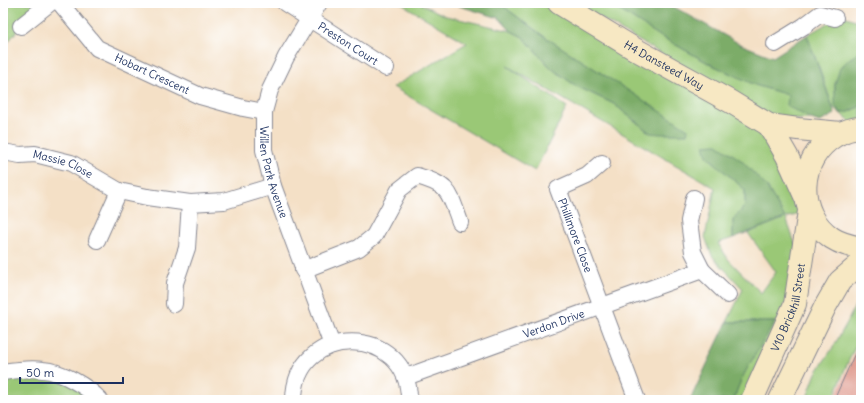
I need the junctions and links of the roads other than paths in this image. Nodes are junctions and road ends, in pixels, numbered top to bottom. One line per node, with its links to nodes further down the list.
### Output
1 (50, 3): 8 (street)
2 (60, 3): 11 (street, Hobart Crescent)
3 (284, 3): 7 (street)
4 (319, 3): 7 (street, Willen Park Avenue)
5 (559, 3): 12 (street, H4 Dansteed Way)
6 (823, 12): 9 (street)
7 (310, 19): 10 (street, Preston Court); 11 (street, Willen Park Avenue)
8 (20, 26)
9 (775, 44)
10 (386, 68)
11 (264, 112): 16 (street, Willen Park Avenue)
12 (769, 126): 13 (street, H4 Dansteed Way); 20 (street, H4 Dansteed Way)
13 (855, 128): 20 (street, V10 Brickhill Street)
14 (3, 152): 17 (street, Massie Close)
15 (602, 163): 29 (street, Phillimore Close)
16 (273, 186): 19 (street, Massie Close); 25 (street, Willen Park Avenue)
17 (119, 191): 19 (street, Massie Close); 22 (street)
18 (694, 198): 26 (street)
19 (190, 203): 28 (street)
20 (810, 215): 23 (street); 37 (street, V10 Brickhill Street)
21 (460, 222): 25 (street)
22 (97, 240)
23 (861, 248)
24 (861, 263): 38 (street)
25 (303, 270): 30 (street, Willen Park Avenue)
26 (702, 270): 27 (street); 29 (street, Verdon Drive)
27 (728, 295)
28 (174, 304)
29 (602, 307): 32 (street, Verdon Drive); 36 (street)
30 (332, 345): 32 (street); 34 (street)
31 (3, 372): 33 (street)
32 (406, 377): 35 (street)
33 (100, 400)
34 (294, 400)
35 (409, 400)
36 (637, 400)
37 (752, 400)
38 (780, 400)

